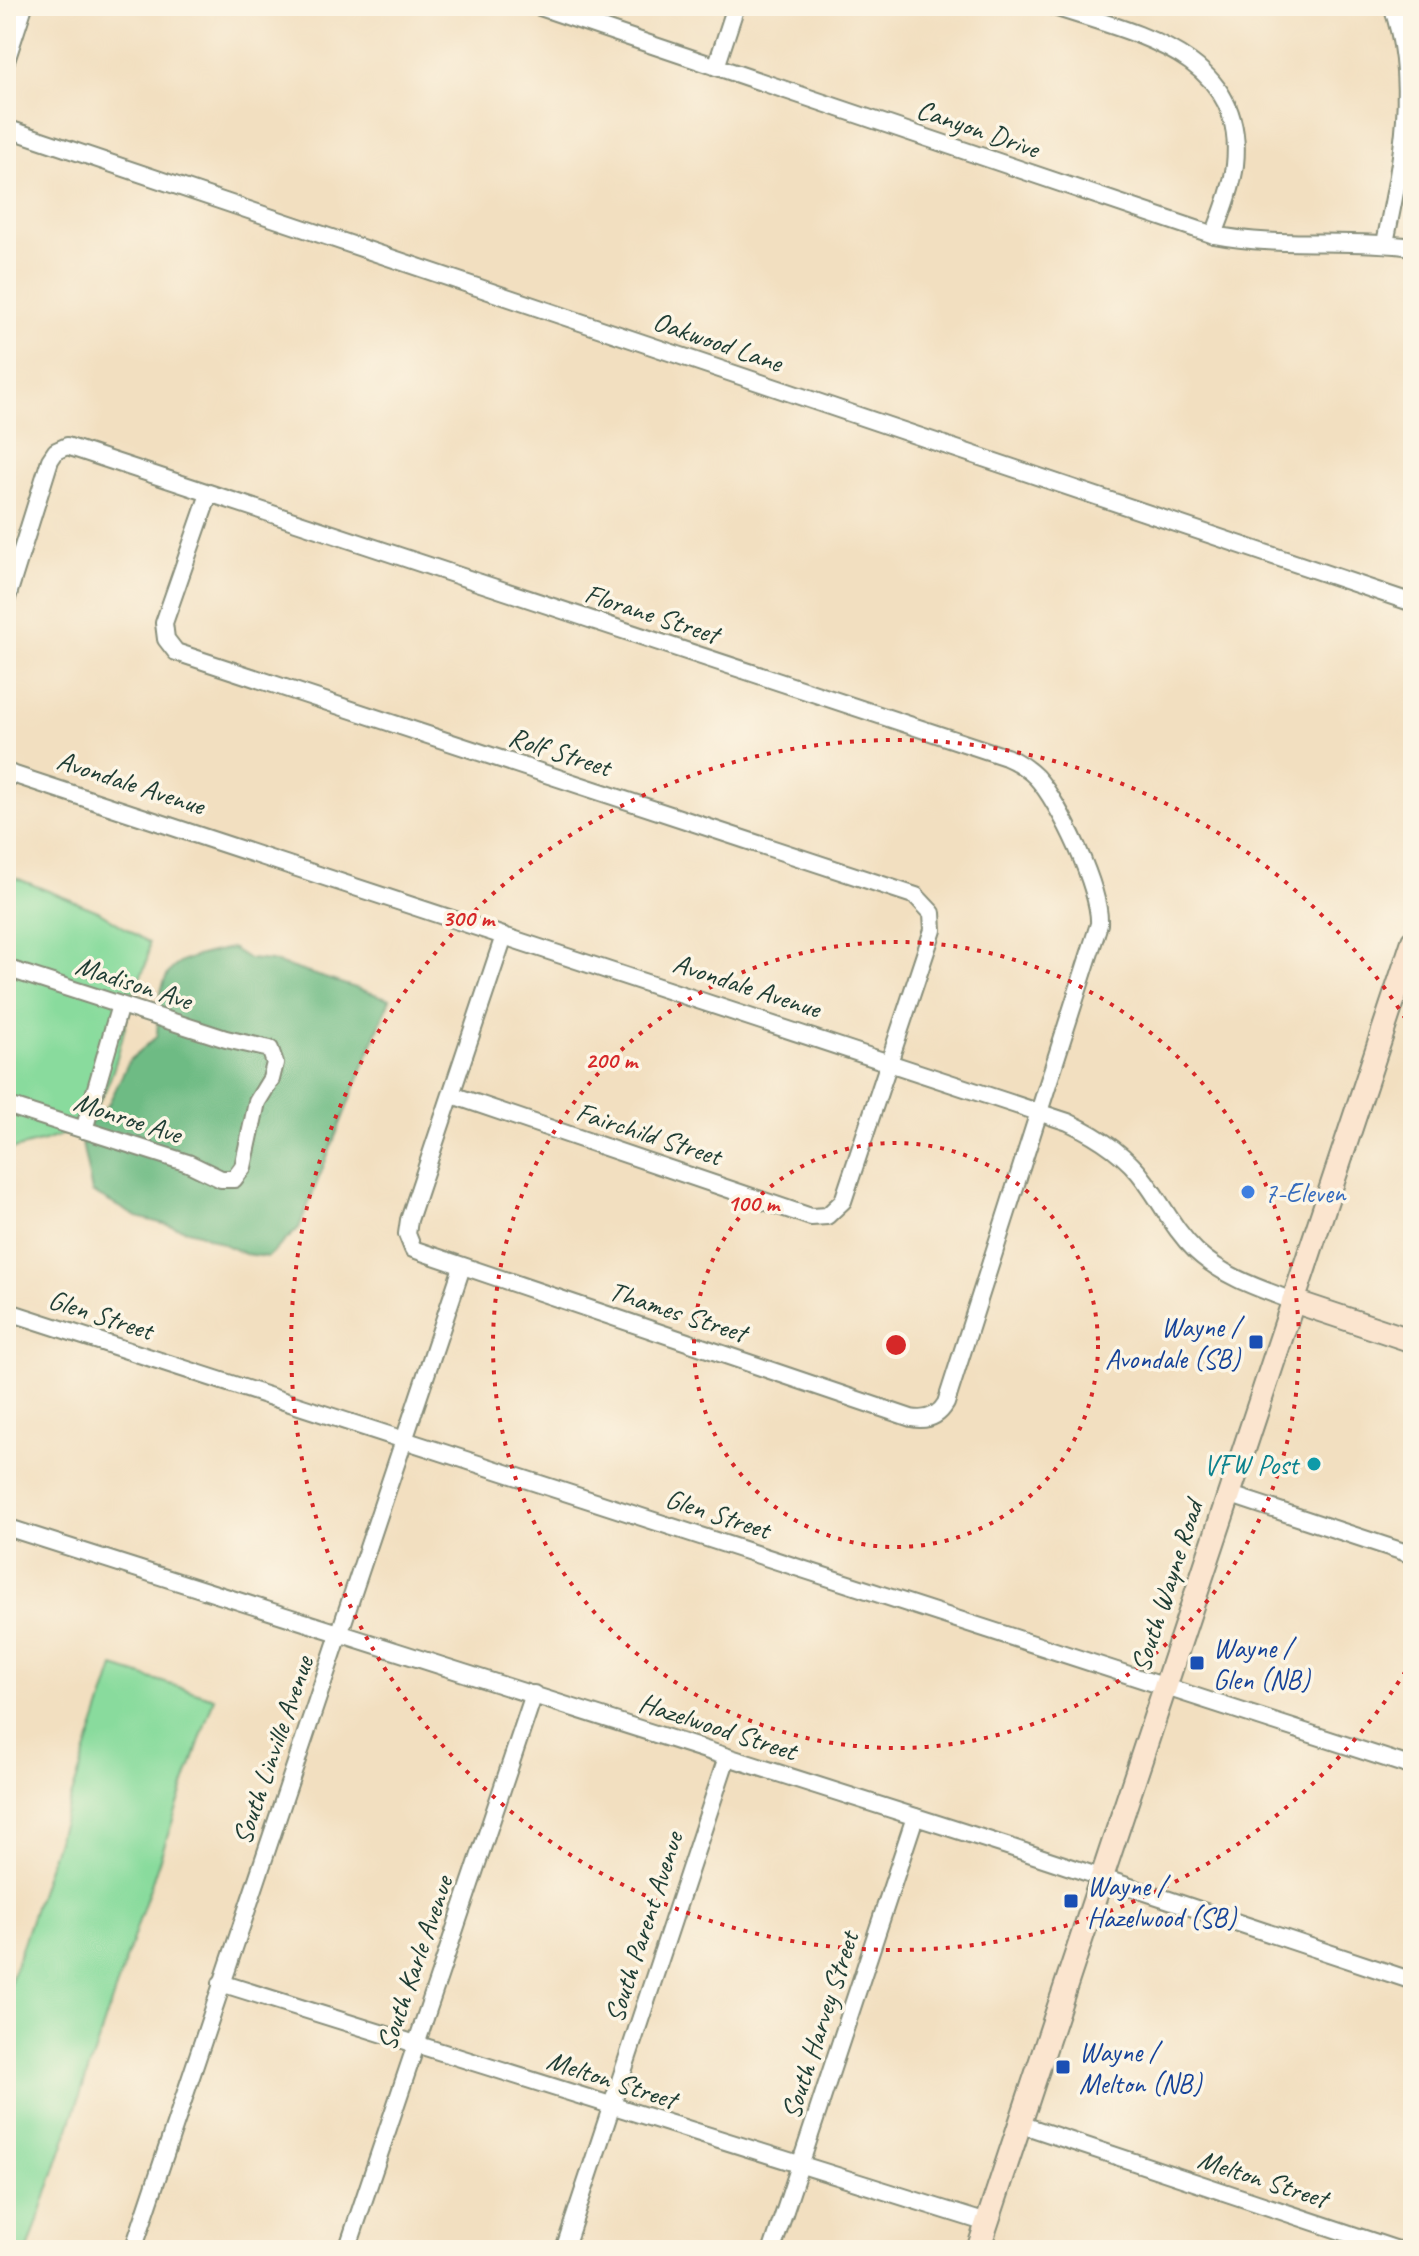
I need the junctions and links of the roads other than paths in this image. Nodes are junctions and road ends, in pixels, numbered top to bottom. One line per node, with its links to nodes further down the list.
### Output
1 (537, 6): 8 (street, Canyon Drive)
2 (736, 6): 8 (street)
3 (1051, 6): 10 (street)
4 (1392, 6): 7 (street)
5 (17, 12): 6 (street)
6 (6, 61)
7 (1412, 64): 11 (street)
8 (716, 67): 10 (street, Canyon Drive)
9 (6, 128): 15 (street, Oakwood Lane)
10 (1214, 235): 11 (street, Canyon Drive)
11 (1385, 243): 12 (street, Canyon Drive)
12 (1413, 247)
13 (209, 494): 14 (street, Florane Street); 21 (street, Rolf Street); 24 (street, Florane Street)
14 (6, 601)
15 (1413, 603)
16 (6, 772): 17 (street, Avondale Avenue)
17 (504, 936): 21 (street, Avondale Avenue); 22 (street, Thames Street)
18 (1413, 941): 28 (main road, South Wayne Road)
19 (6, 968): 20 (street, Madison Ave)
20 (120, 1005): 25 (street); 26 (street, Madison Ave)
21 (888, 1063): 22 (street, Fairchild Street); 24 (street, Avondale Avenue)
22 (452, 1095): 27 (street, Thames Street)
23 (6, 1105): 25 (street, Monroe Ave)
24 (1038, 1113): 27 (street, Thames Street); 28 (street, Avondale Avenue)
25 (84, 1130): 26 (street, Monroe Ave)
26 (234, 1179)
27 (462, 1267): 31 (street, South Linville Avenue)
28 (1293, 1301): 30 (main road, Avondale Avenue); 32 (main road, South Wayne Road)
29 (6, 1311): 31 (street, Glen Street)
30 (1413, 1341)
31 (404, 1439): 35 (street, South Linville Avenue); 36 (street, Glen Street)
32 (1228, 1494): 34 (street); 36 (main road, South Wayne Road)
33 (6, 1527): 35 (street, Hazelwood Street)
34 (1413, 1555)
35 (339, 1633): 37 (street, Hazelwood Street); 43 (street, South Linville Avenue)
36 (1165, 1685): 39 (street, Glen Street); 41 (main road, South Wayne Road)
37 (534, 1694): 38 (street, Hazelwood Street); 44 (street, South Karle Avenue)
38 (727, 1757): 40 (street, Hazelwood Street); 45 (street, South Parent Avenue)
39 (1413, 1767)
40 (915, 1817): 41 (street, Hazelwood Street); 47 (street, South Harvey Street)
41 (1101, 1877): 42 (street, Hazelwood Street); 46 (main road, South Wayne Road)
42 (1413, 1981)
43 (221, 1983): 44 (street, Melton Street); 49 (street, South Linville Avenue)
44 (414, 2043): 45 (street, Melton Street); 50 (street, South Karle Avenue)
45 (611, 2106): 47 (street, Melton Street); 51 (street, South Parent Avenue)
46 (1020, 2124): 48 (main road, South Wayne Road); 54 (street, Melton Street)
47 (800, 2165): 48 (street, Melton Street); 52 (street, South Harvey Street)
48 (987, 2223): 53 (main road, South Wayne Road)
49 (133, 2250)
50 (347, 2250)
51 (564, 2250)
52 (772, 2250)
53 (978, 2250)
54 (1398, 2250)

